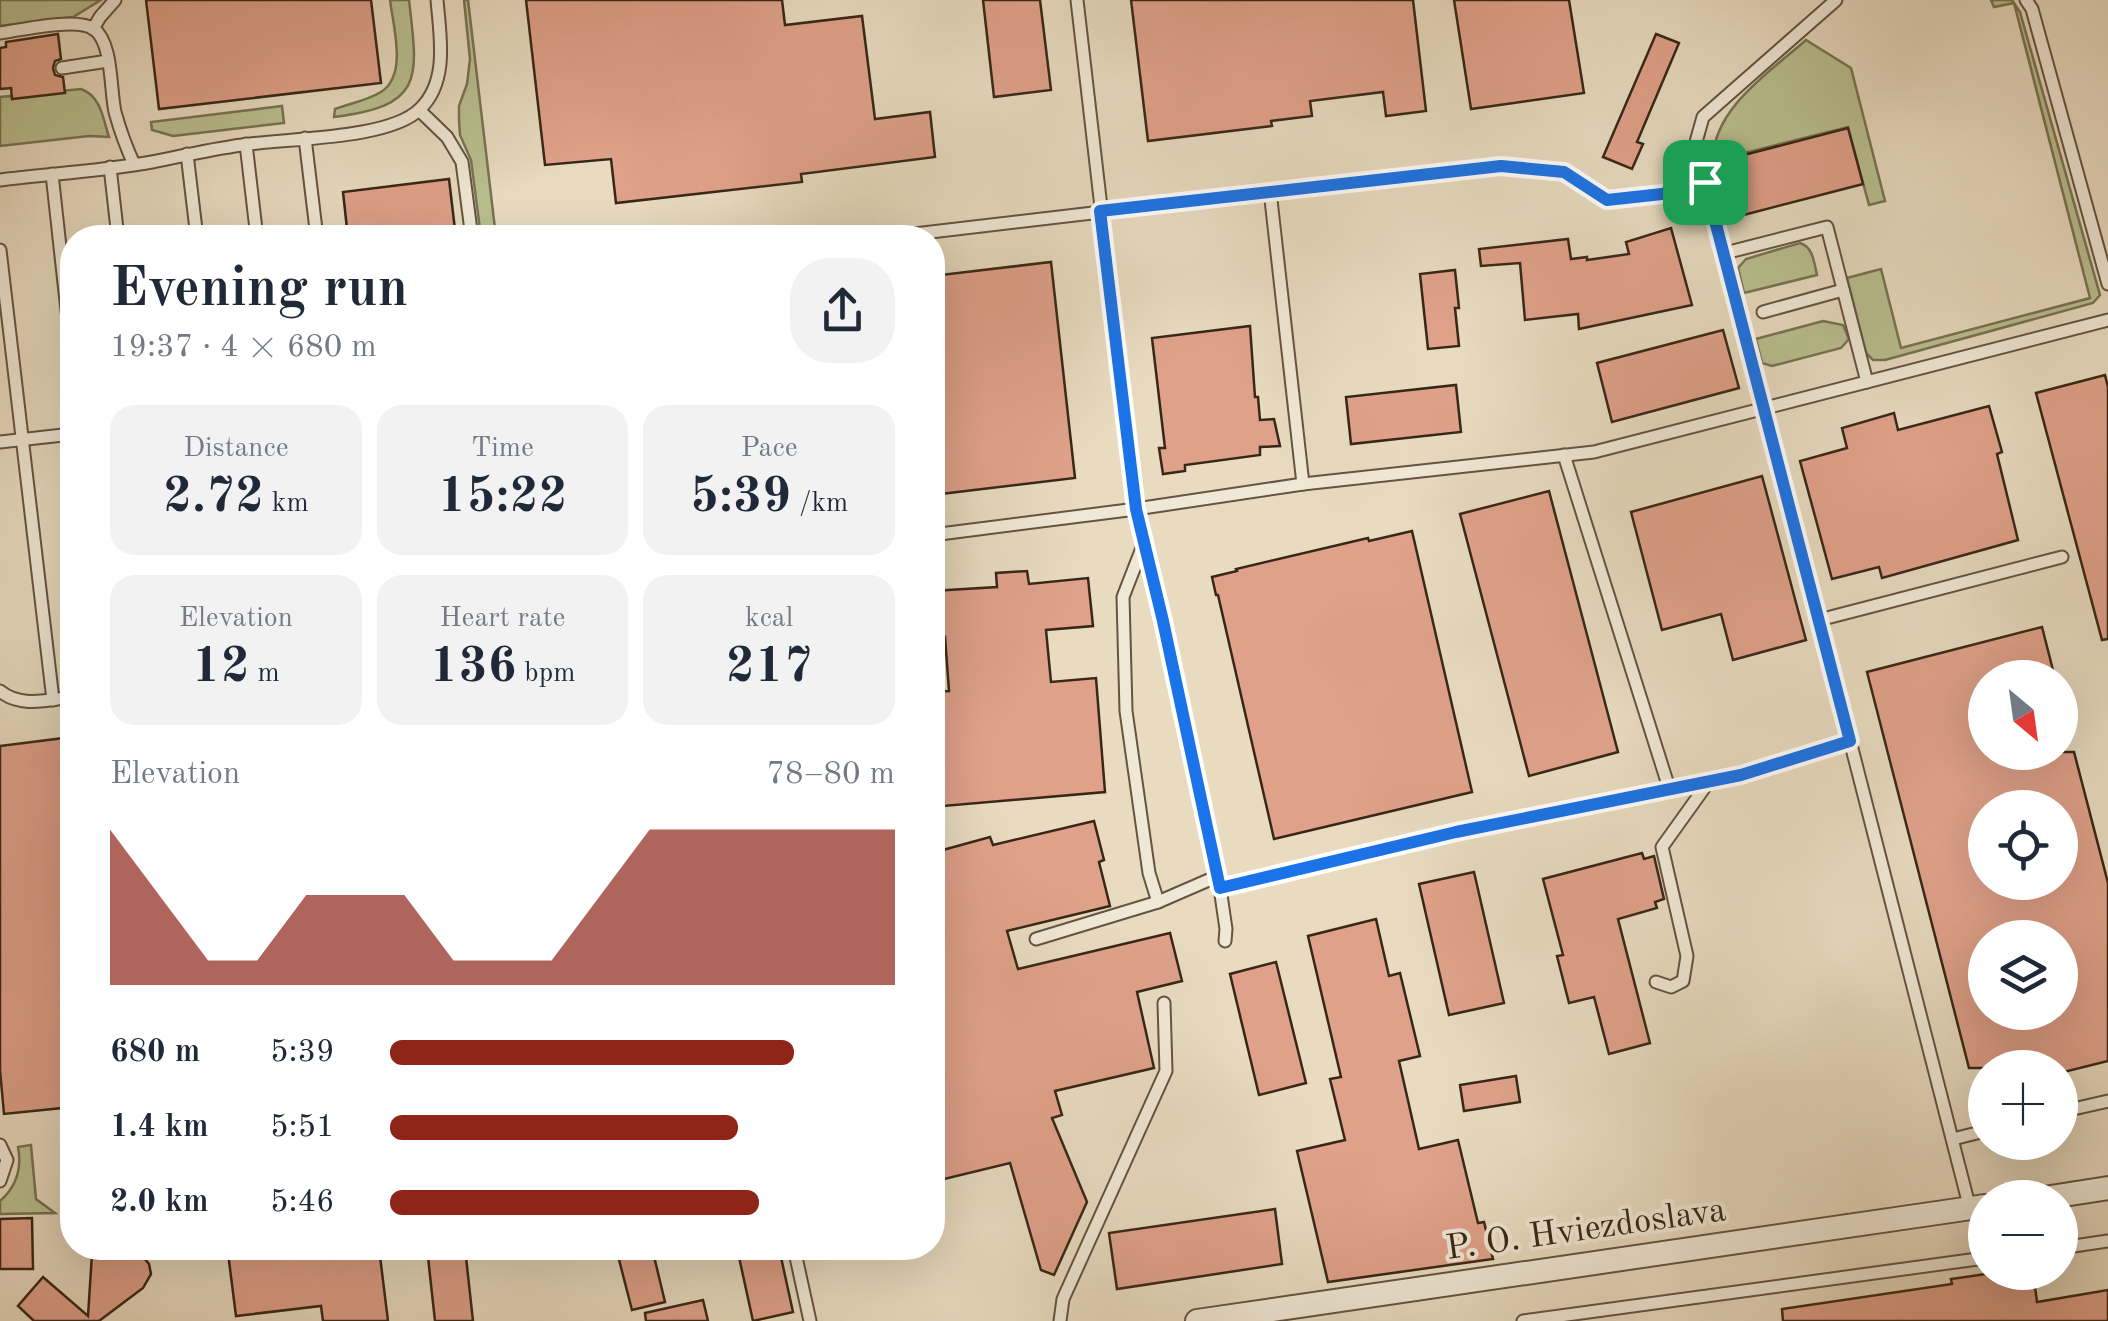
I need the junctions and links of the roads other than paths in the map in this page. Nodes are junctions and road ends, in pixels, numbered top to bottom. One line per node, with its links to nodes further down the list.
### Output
1 (115, 0): 6 (lane)
2 (437, 0): 10 (lane)
3 (1076, 0): 20 (lane)
4 (1836, 0): 18 (lane)
5 (2026, 0): 30 (lane)
6 (93, 28): 7 (lane); 8 (lane)
7 (0, 33)
8 (108, 61): 9 (lane); 14 (lane)
9 (62, 68)
10 (419, 110): 11 (lane); 25 (lane)
11 (305, 138): 12 (lane); 24 (lane)
12 (246, 144): 13 (lane); 23 (lane)
13 (187, 154): 14 (lane); 22 (lane)
14 (134, 164): 15 (lane)
15 (110, 167): 16 (lane); 21 (lane)
16 (52, 174): 17 (lane); 27 (lane)
17 (0, 180)
18 (1705, 182): 19 (lane); 29 (lane)
19 (1270, 190): 20 (lane); 40 (lane)
20 (1100, 211): 26 (lane); 41 (lane)
21 (117, 225)
22 (195, 225)
23 (255, 225)
24 (315, 225)
25 (470, 225)
26 (945, 230)
27 (60, 247)
28 (0, 250): 37 (lane)
29 (1725, 254): 31 (lane); 35 (lane)
30 (2108, 284)
31 (1843, 290): 32 (lane); 34 (lane)
32 (1763, 312)
33 (2108, 320): 34 (lane)
34 (1867, 382): 35 (lane)
35 (1764, 408): 39 (lane); 45 (lane)
36 (60, 435): 37 (lane)
37 (23, 440): 38 (lane); 48 (lane)
38 (0, 442)
39 (1564, 455): 40 (lane); 51 (lane)
40 (1303, 484): 41 (lane)
41 (1136, 509): 42 (lane); 43 (lane)
42 (945, 533)
43 (1144, 543): 52 (lane); 53 (lane)
44 (2062, 556): 45 (lane)
45 (1819, 620): 49 (lane)
46 (0, 691): 48 (lane)
47 (60, 699): 48 (lane)
48 (53, 700)
49 (1850, 741): 50 (lane); 61 (lane)
50 (1710, 780): 51 (lane); 56 (lane)
51 (1669, 788): 52 (lane)
52 (1219, 882): 53 (lane); 55 (lane)
53 (1158, 902): 54 (lane)
54 (1036, 939)
55 (1226, 941)
56 (1656, 982)
57 (1164, 1003): 73 (lane)
58 (2108, 1100): 59 (lane)
59 (2078, 1108)
60 (1968, 1135): 61 (lane)
61 (1953, 1139): 64 (lane)
62 (0, 1145): 63 (lane)
63 (0, 1181)
64 (1968, 1182)
65 (2108, 1188): 66 (street)
66 (2078, 1193)
67 (1968, 1209): 74 (street, P. O. Hviezdoslava)
68 (2108, 1241): 69 (lane)
69 (2078, 1245)
70 (797, 1260): 72 (lane)
71 (1968, 1260): 75 (lane)
72 (810, 1321)
73 (1060, 1321)
74 (1197, 1321)
75 (1523, 1321)

